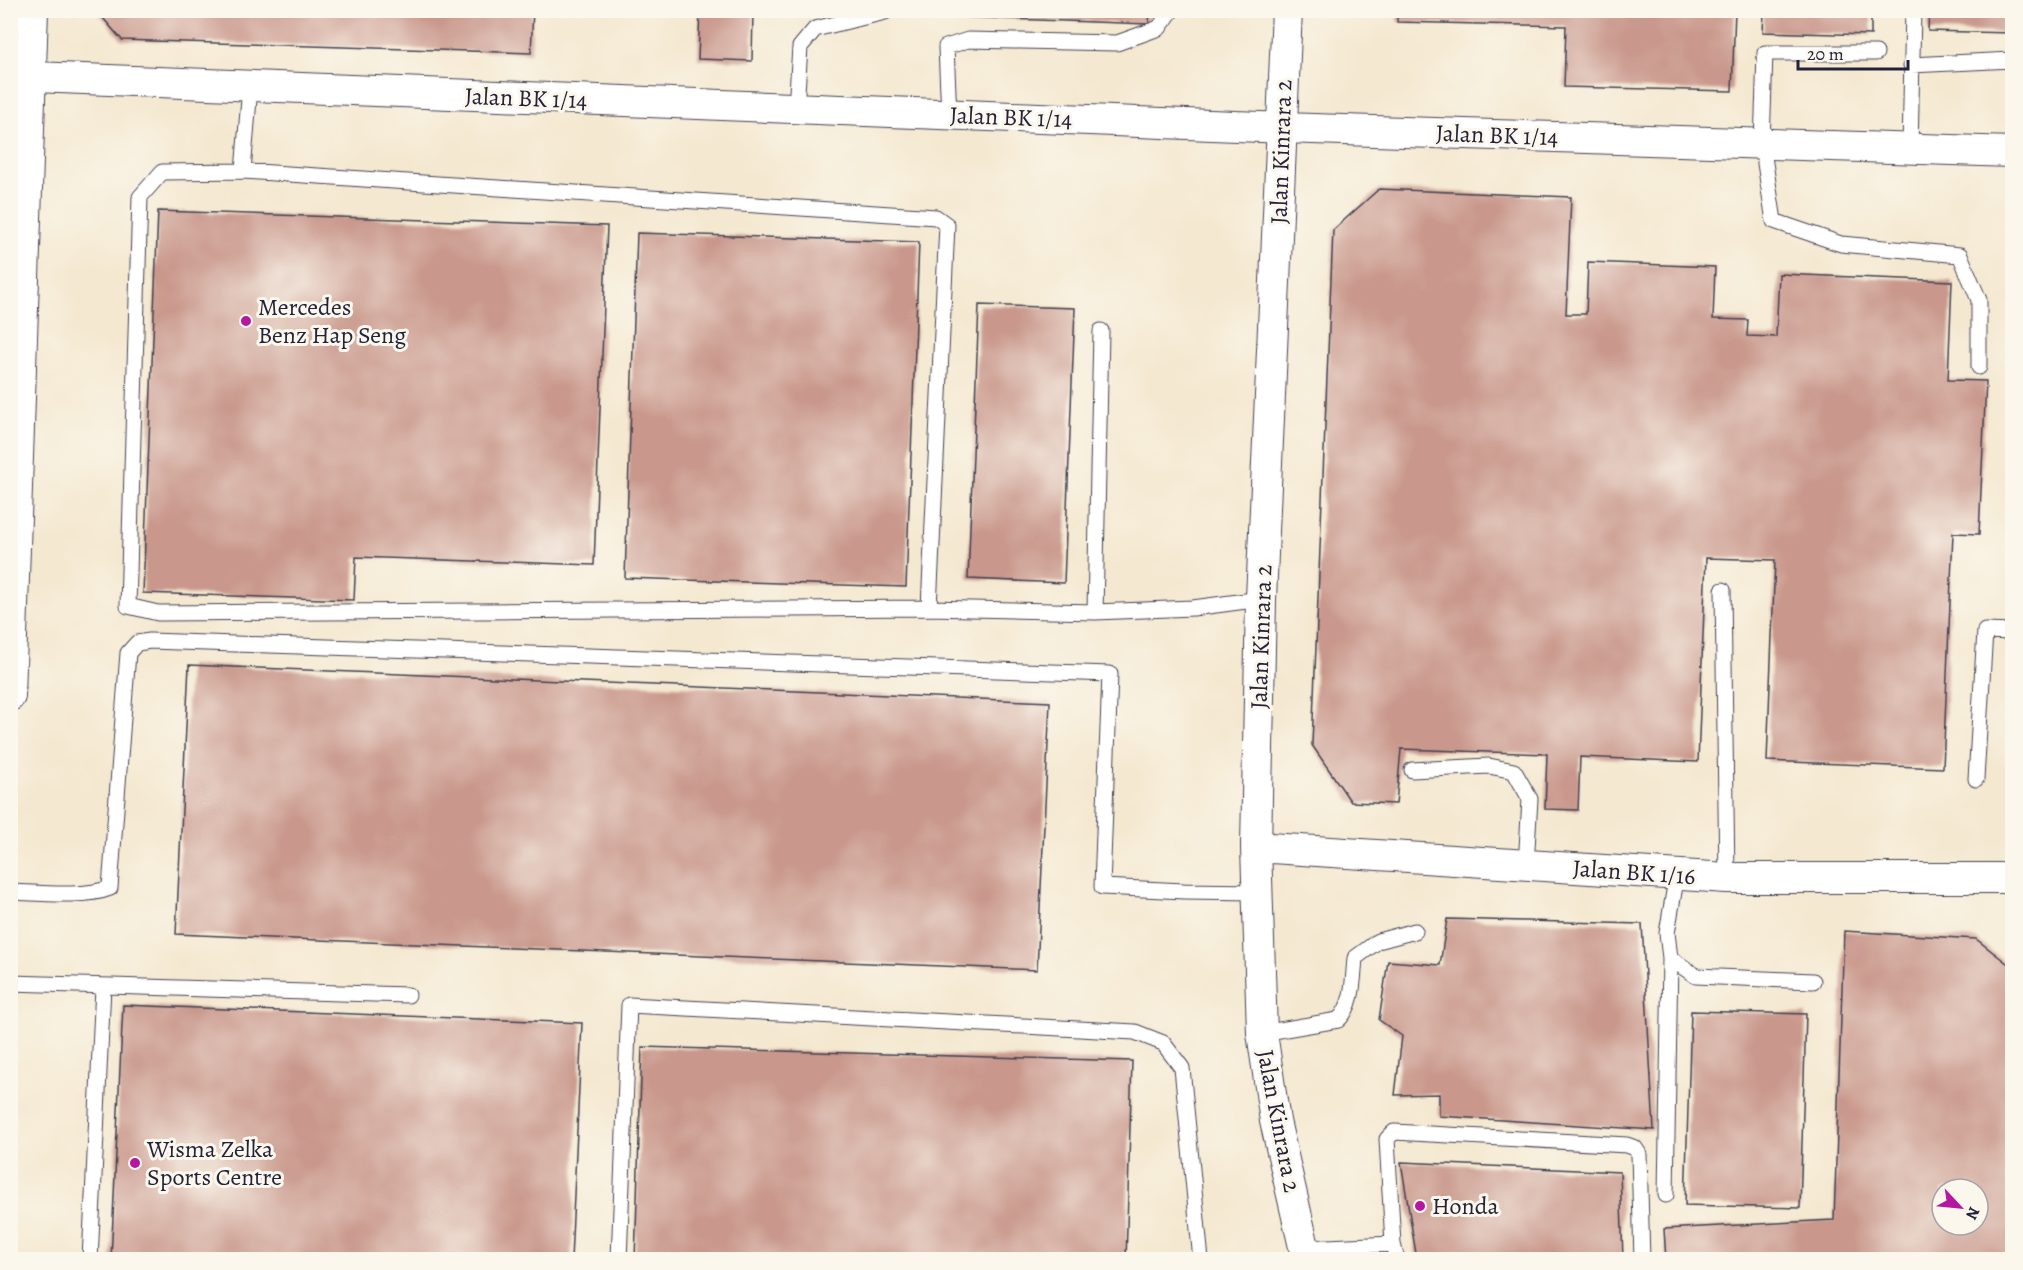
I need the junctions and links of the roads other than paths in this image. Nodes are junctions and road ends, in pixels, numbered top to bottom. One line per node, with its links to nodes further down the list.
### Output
1 (33, 10): 9 (street)
2 (1172, 10): 12 (lane)
3 (1287, 10): 13 (street, Jalan Kinrara 2)
4 (1913, 10): 8 (lane)
5 (885, 12): 11 (lane)
6 (1876, 53): 14 (lane)
7 (2013, 60): 8 (lane)
8 (1911, 64): 15 (lane)
9 (21, 77): 10 (street, Jalan BK 1/14); 25 (street)
10 (250, 87): 11 (street, Jalan BK 1/14); 17 (lane)
11 (796, 108): 12 (street, Jalan BK 1/14)
12 (949, 115): 13 (street, Jalan BK 1/14)
13 (1283, 128): 14 (street, Jalan BK 1/14); 21 (street, Jalan Kinrara 2)
14 (1762, 144): 15 (street, Jalan BK 1/14); 19 (lane)
15 (1910, 148): 16 (street, Jalan BK 1/14)
16 (2013, 152)
17 (243, 171): 22 (lane); 22 (lane)
18 (1101, 332): 23 (lane)
19 (1979, 367)
20 (1723, 590): 31 (lane)
21 (1261, 599): 23 (lane); 28 (street, Jalan Kinrara 2)
22 (929, 608): 23 (lane)
23 (1095, 612)
24 (2013, 632): 27 (lane)
25 (10, 696)
26 (1412, 770): 29 (lane)
27 (1976, 779)
28 (1256, 847): 29 (street, Jalan BK 1/16); 34 (street, Jalan Kinrara 2)
29 (1526, 865): 30 (street, Jalan BK 1/16)
30 (1677, 874): 31 (street, Jalan BK 1/16); 36 (lane)
31 (1727, 878): 32 (street, Jalan BK 1/16)
32 (2013, 878)
33 (10, 892): 34 (lane)
34 (1257, 892): 41 (street, Jalan Kinrara 2)
35 (1415, 931): 41 (lane)
36 (1670, 958): 37 (lane); 42 (lane)
37 (1813, 981)
38 (10, 983): 39 (lane)
39 (103, 987): 40 (lane); 45 (lane)
40 (408, 995)
41 (1262, 1033): 44 (street, Jalan Kinrara 2)
42 (1666, 1195)
43 (1393, 1244): 44 (lane); 48 (lane); 49 (lane)
44 (1306, 1254)
45 (90, 1260)
46 (620, 1260): 47 (lane)
47 (1201, 1260)
48 (1397, 1260)
49 (1642, 1260)

